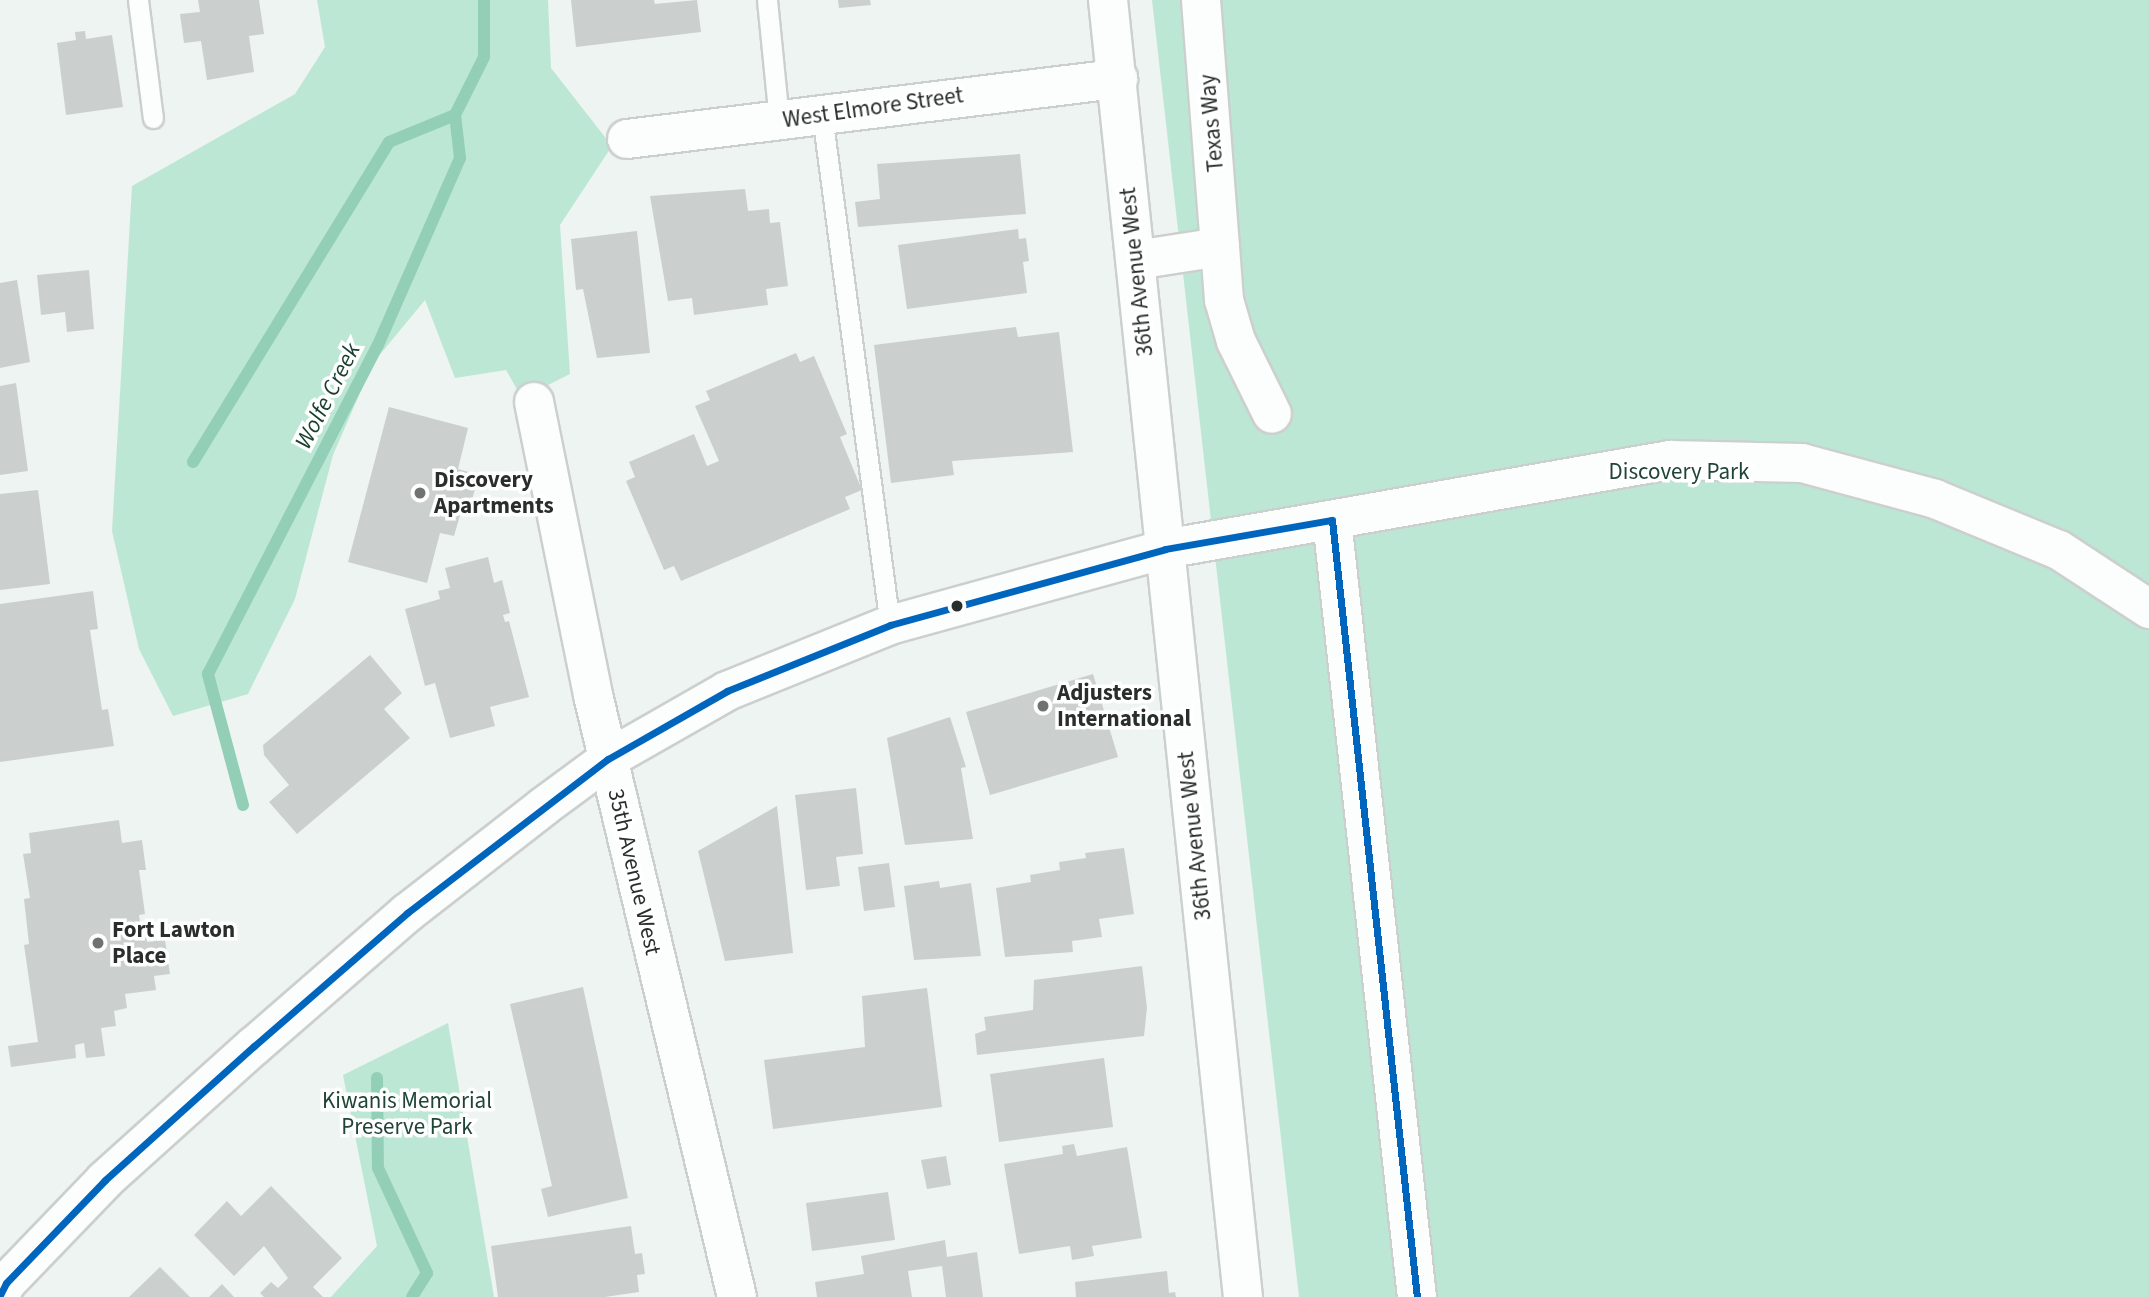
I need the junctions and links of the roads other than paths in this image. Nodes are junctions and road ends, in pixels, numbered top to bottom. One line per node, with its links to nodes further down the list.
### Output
1 (138, 0): 7 (lane)
2 (767, 0): 8 (lane)
3 (1108, 0): 5 (street, 36th Avenue West)
4 (1201, 0): 10 (street, Texas Way)
5 (1118, 79): 6 (street, West Elmore Street); 11 (street, 36th Avenue West)
6 (822, 116): 8 (street, West Elmore Street); 17 (lane)
7 (153, 118)
8 (779, 121): 9 (street, West Elmore Street)
9 (627, 139)
10 (1220, 247): 11 (street); 13 (street, Texas Way)
11 (1136, 260): 15 (street, 36th Avenue West)
12 (534, 402): 18 (street, 35th Avenue West)
13 (1272, 414)
14 (1332, 520): 15 (street); 16 (street); 22 (street)
15 (1165, 549): 17 (street); 21 (street, 36th Avenue West)
16 (2149, 609)
17 (890, 625): 18 (street)
18 (608, 759): 19 (street); 20 (street, 35th Avenue West)
19 (2, 1285)
20 (737, 1297)
21 (1243, 1297)
22 (1417, 1297)

